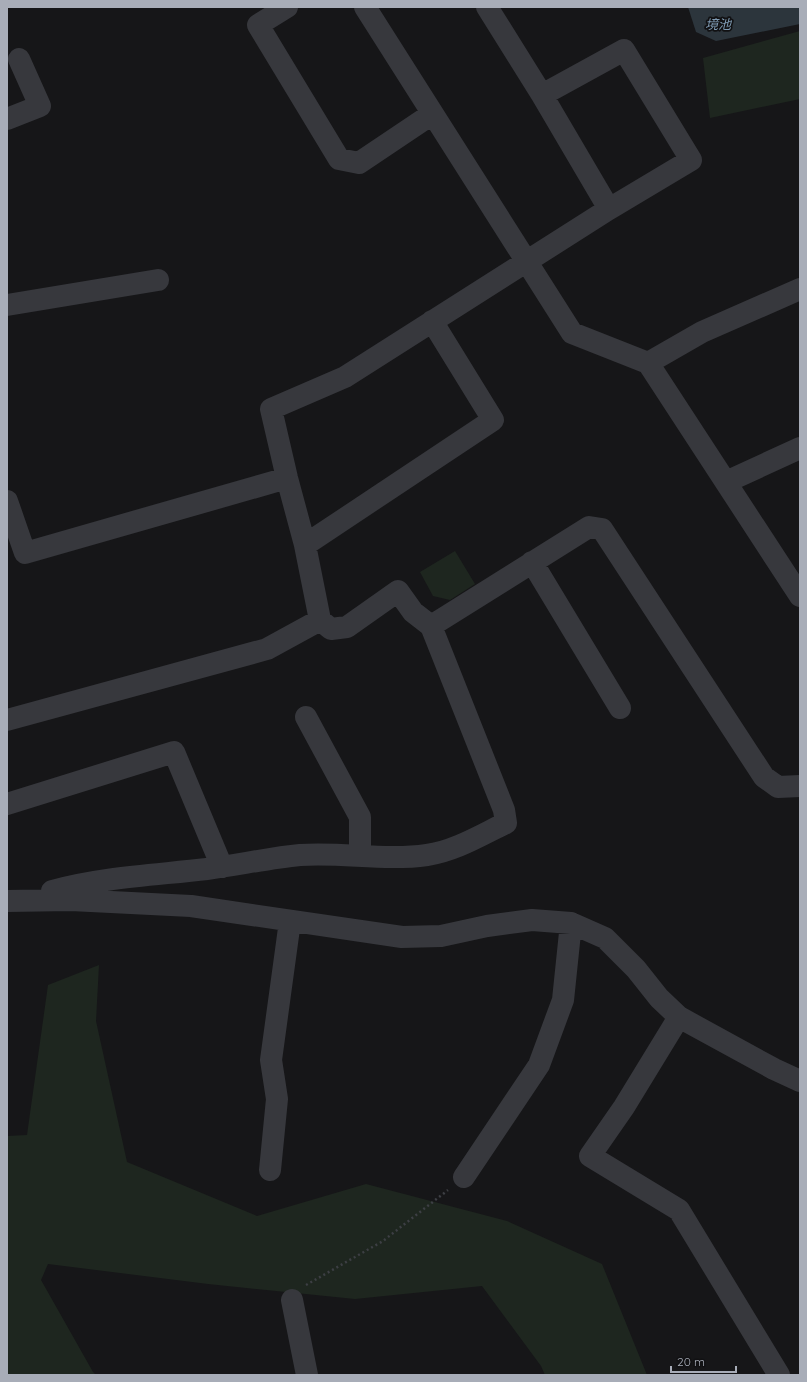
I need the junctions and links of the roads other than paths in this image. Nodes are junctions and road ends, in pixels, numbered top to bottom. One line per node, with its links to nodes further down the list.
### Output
1 (287, 7): 6 (street)
2 (365, 7): 6 (street)
3 (487, 7): 5 (street)
4 (19, 58): 7 (street)
5 (542, 95): 8 (street); 8 (street)
6 (432, 114): 9 (street)
7 (7, 119)
8 (609, 209): 9 (street)
9 (526, 262): 13 (street); 14 (street)
10 (158, 280): 12 (street)
11 (800, 289): 14 (street)
12 (7, 305)
13 (432, 321): 16 (street); 19 (street)
14 (648, 364): 17 (street)
15 (800, 448): 17 (street)
16 (287, 478): 19 (street); 20 (street)
17 (726, 482): 22 (street)
18 (7, 501): 20 (street)
19 (305, 545): 23 (street)
20 (14, 548)
21 (532, 562): 24 (street); 25 (street); 28 (street)
22 (800, 596)
23 (320, 620): 24 (street); 27 (street)
24 (431, 626): 30 (street)
25 (620, 708)
26 (306, 717): 30 (street)
27 (7, 720)
28 (800, 786)
29 (7, 804): 31 (street)
30 (360, 855): 31 (street)
31 (222, 867): 32 (street)
32 (12, 901): 33 (street)
33 (290, 921): 34 (street); 37 (street)
34 (571, 923): 35 (street); 38 (street)
35 (679, 1017): 36 (street); 41 (street)
36 (800, 1081)
37 (270, 1170)
38 (464, 1178)
39 (292, 1300): 40 (street)
40 (306, 1375)
41 (779, 1375)

